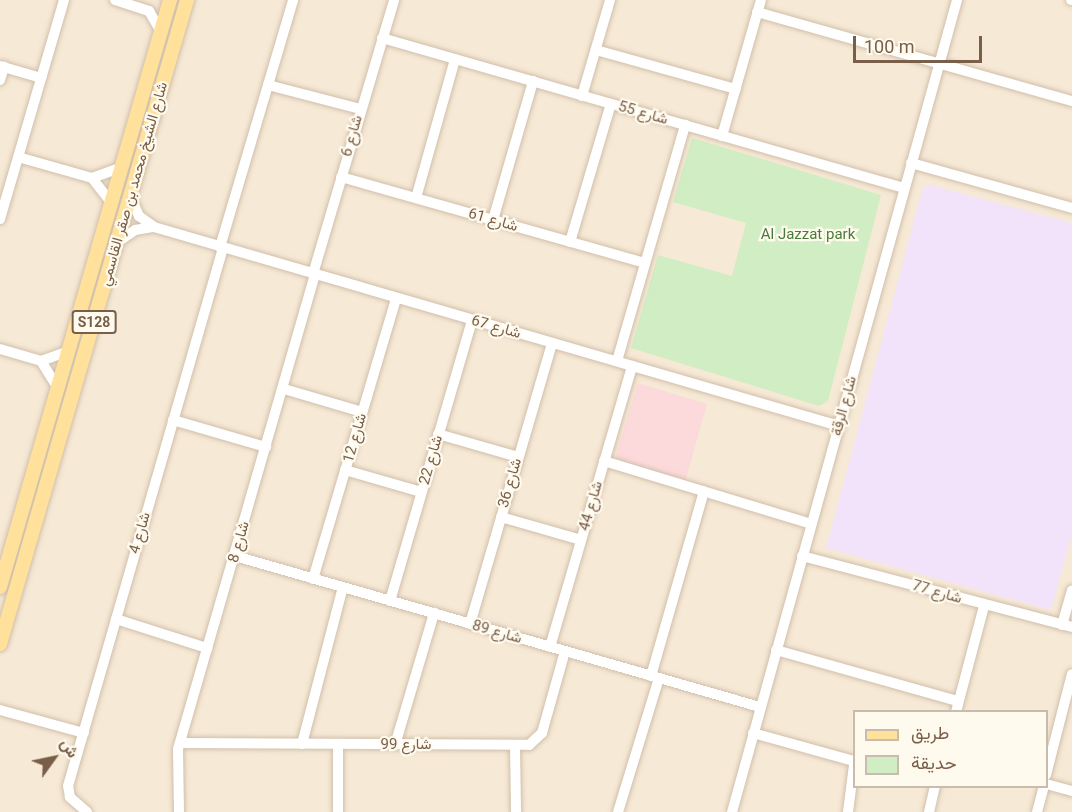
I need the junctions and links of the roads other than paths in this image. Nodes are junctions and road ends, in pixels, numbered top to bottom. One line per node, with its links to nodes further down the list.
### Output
1 (64, 0): 18 (street)
2 (115, 0): 10 (street)
3 (169, 0): 10 (street); 12 (main road, شارع الشيخ محمد بن صقر القاسمي / S128)
4 (188, 0): 35 (main road, شارع الشيخ محمد بن صقر القاسمي / S128)
5 (292, 0): 21 (street, شارع 4)
6 (394, 0): 13 (street, شارع 6)
7 (608, 0): 14 (street)
8 (761, 0): 11 (street)
9 (957, 0): 16 (street, شارع الرقة)
10 (145, 9): 12 (street)
11 (757, 12): 16 (street); 22 (street)
12 (161, 32): 31 (main road, شارع الشيخ محمد بن صقر القاسمي / S128)
13 (382, 38): 15 (street, شارع 55); 26 (street, شارع 6)
14 (596, 50): 22 (street); 23 (street)
15 (455, 59): 20 (street, شارع 55); 36 (street)
16 (940, 62): 24 (street); 30 (street, شارع الرقة)
17 (2, 67): 18 (street); 19 (street)
18 (41, 78): 29 (street)
19 (0, 80)
20 (533, 81): 23 (street, شارع 55); 40 (street)
21 (268, 85): 26 (street); 44 (street, شارع 4)
22 (736, 89): 28 (street)
23 (582, 96): 25 (street, شارع 55)
24 (1072, 101)
25 (611, 104): 27 (street, شارع 55); 42 (street)
26 (360, 109): 32 (street, شارع 6)
27 (685, 125): 28 (street, شارع 55); 45 (street)
28 (722, 136): 34 (street, شارع 55)
29 (18, 157): 33 (street); 39 (street)
30 (911, 163): 34 (street, شارع الرقة); 38 (street)
31 (123, 167): 33 (street); 37 (main road, شارع الشيخ محمد بن صقر القاسمي / S128)
32 (341, 177): 36 (street, شارع 61); 46 (street, شارع 6)
33 (92, 178): 37 (street)
34 (904, 188): 59 (street, شارع الرقة)
35 (130, 195): 41 (street); 43 (main road, شارع الشيخ محمد بن صقر القاسمي / S128)
36 (416, 198): 40 (street, شارع 61)
37 (112, 204): 51 (main road, شارع الشيخ محمد بن صقر القاسمي / S128)
38 (1072, 208)
39 (0, 219)
40 (493, 220): 42 (street, شارع 61)
41 (154, 227): 43 (street); 44 (street, شارع 67)
42 (570, 242): 45 (street, شارع 61)
43 (116, 244): 70 (main road, شارع الشيخ محمد بن صقر القاسمي / S128)
44 (222, 247): 46 (street, شارع 67); 58 (street, شارع 4)
45 (645, 263): 53 (street)
46 (314, 274): 47 (street, شارع 67); 56 (street, شارع 8)
47 (396, 298): 48 (street, شارع 67); 57 (street, شارع 12)
48 (472, 320): 49 (street, شارع 67); 60 (street, شارع 22)
49 (552, 343): 53 (street, شارع 67); 62 (street, شارع 36)
50 (0, 349): 52 (street)
51 (68, 351): 52 (street); 55 (main road, شارع الشيخ محمد بن صقر القاسمي / S128)
52 (41, 361): 55 (street)
53 (617, 362): 54 (street, شارع 67)
54 (632, 366): 59 (street, شارع 67); 63 (street, شارع 44)
55 (58, 388): 68 (main road, شارع الشيخ محمد بن صقر القاسمي / S128)
56 (284, 389): 57 (street); 61 (street, شارع 8)
57 (362, 412): 64 (street, شارع 12)
58 (173, 420): 61 (street); 82 (street, شارع 4)
59 (839, 426): 69 (street, شارع الرقة)
60 (438, 434): 62 (street); 66 (street, شارع 22)
61 (266, 447): 73 (street, شارع 8)
62 (518, 457): 67 (street, شارع 36)
63 (604, 461): 65 (street); 71 (street, شارع 44)
64 (345, 470): 66 (street); 75 (street, شارع 12)
65 (704, 491): 69 (street); 91 (street)
66 (421, 492): 79 (street, شارع 22)
67 (501, 517): 71 (street); 83 (street, شارع 36)
68 (20, 521): 70 (main road); 72 (main road, شارع الشيخ محمد بن صقر القاسمي / S128)
69 (811, 524): 74 (street, شارع الرقة)
70 (33, 535): 85 (main road, شارع الشيخ محمد بن صقر القاسمي / S128)
71 (581, 540): 86 (street, شارع 44)
72 (5, 554): 76 (main road, شارع الشيخ محمد بن صقر القاسمي / S128)
73 (235, 556): 75 (street, شارع 89); 87 (street, شارع 8)
74 (802, 556): 80 (street, شارع 77); 88 (street, شارع الرقة)
75 (313, 579): 77 (street, شارع 89)
76 (0, 587)
77 (343, 587): 79 (street, شارع 89); 99 (street)
78 (1072, 590): 84 (street)
79 (390, 601): 81 (street, شارع 89)
80 (984, 606): 84 (street, شارع 77); 92 (street)
81 (434, 614): 83 (street, شارع 89); 101 (street)
82 (116, 619): 87 (street); 96 (street, شارع 4)
83 (470, 624): 86 (street, شارع 89)
84 (1067, 626)
85 (0, 644)
86 (550, 647): 89 (street, شارع 89)
87 (207, 648): 98 (street, شارع 8)
88 (776, 650): 92 (street); 93 (street, شارع الرقة)
89 (565, 651): 91 (street, شارع 89); 102 (street, شارع 99)
90 (1072, 674): 94 (street)
91 (655, 677): 93 (street, شارع 89); 114 (street)
92 (957, 706)
93 (760, 707): 97 (street, شارع الرقة)
94 (1068, 707): 104 (street)
95 (0, 710): 96 (street)
96 (84, 733): 110 (street, شارع 4)
97 (753, 733): 103 (street); 115 (street, شارع الرقة)
98 (180, 743): 99 (street, شارع 99); 111 (street, شارع 8)
99 (302, 744): 100 (street, شارع 99)
100 (338, 745): 101 (street, شارع 99); 112 (street)
101 (395, 745): 102 (street, شارع 99)
102 (515, 746): 113 (street)
103 (853, 762)
104 (1048, 772)
105 (853, 777): 116 (street)
106 (1048, 786): 109 (street)
107 (935, 788): 117 (street)
108 (1044, 788): 118 (street)
109 (1072, 791)
110 (87, 812)
111 (179, 812)
112 (338, 812)
113 (516, 812)
114 (618, 812)
115 (732, 812)
116 (848, 812)
117 (929, 812)
118 (1037, 812)

